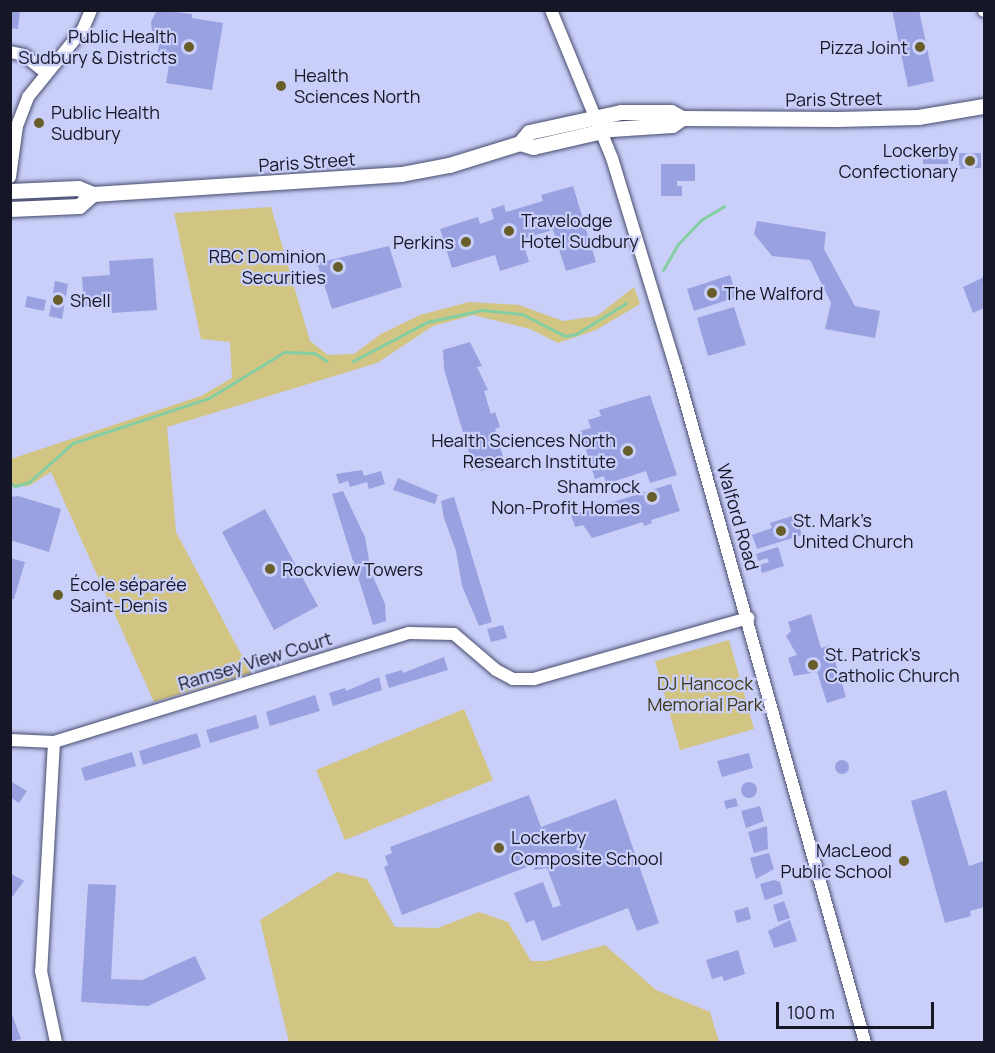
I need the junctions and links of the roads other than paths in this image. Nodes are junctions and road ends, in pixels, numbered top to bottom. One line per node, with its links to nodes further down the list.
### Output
1 (91, 10): 4 (street)
2 (551, 10): 6 (street, Walford Road)
3 (10, 52): 4 (street)
4 (45, 72): 10 (street)
5 (984, 106): 7 (main road, Paris Street)
6 (594, 116): 7 (main road, Paris Street); 8 (street, Walford Road); 9 (main road, Paris Street)
7 (682, 118): 8 (main road, Paris Street)
8 (601, 130): 9 (main road, Paris Street); 14 (street, Walford Road)
9 (520, 143): 12 (main road, Paris Street)
10 (10, 177)
11 (10, 191): 12 (main road, Paris Street)
12 (93, 194): 13 (main road, Paris Street)
13 (10, 209)
14 (748, 618): 16 (street, Ramsey View Court); 18 (street, Walford Road)
15 (10, 741): 16 (street, Ramsey View Court)
16 (54, 742): 17 (street)
17 (56, 1042)
18 (865, 1042)

